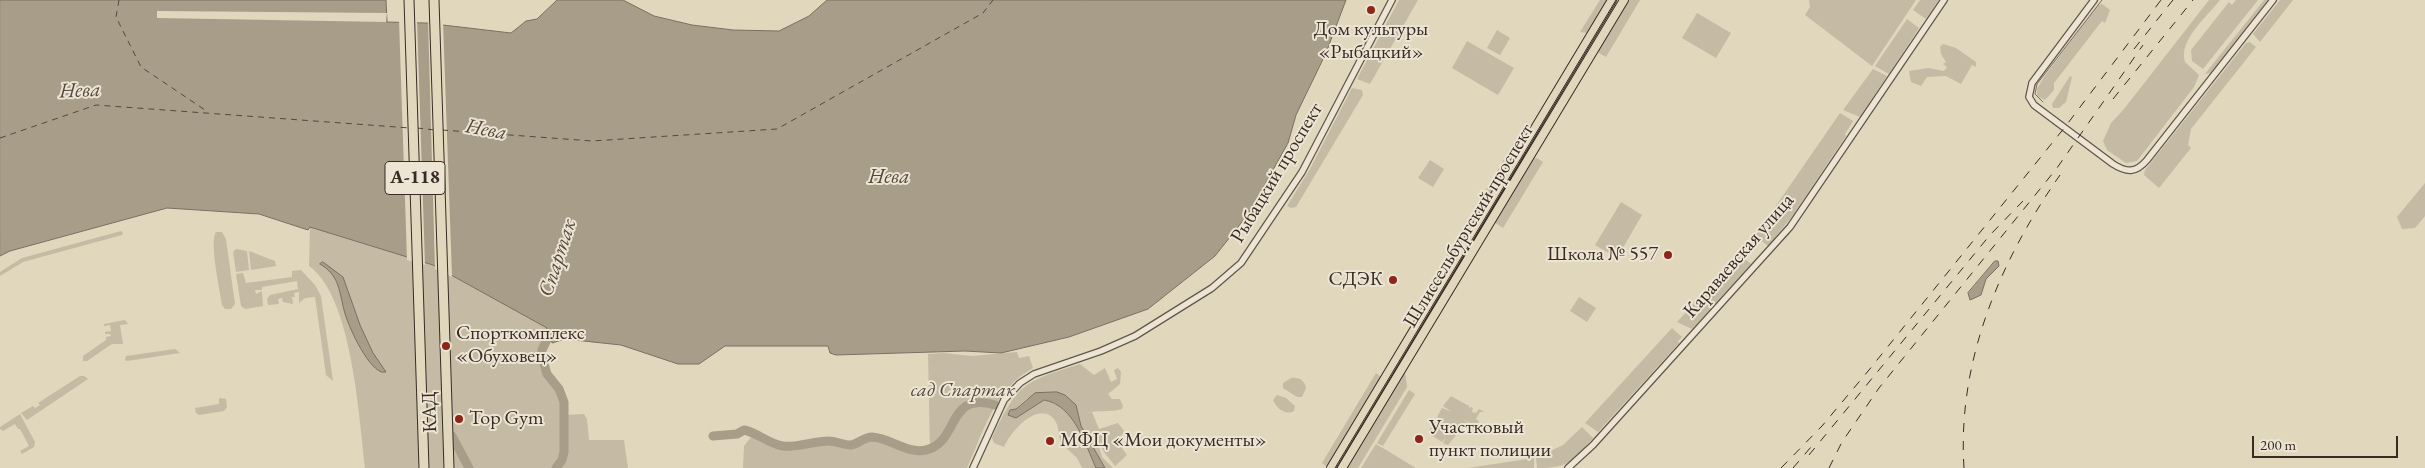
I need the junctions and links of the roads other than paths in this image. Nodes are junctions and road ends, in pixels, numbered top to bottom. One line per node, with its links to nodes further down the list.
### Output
1 (409, 0): 10 (highway, КАД / А-118)
2 (434, 0): 11 (highway, КАД / А-118)
3 (1392, 0): 12 (street, Рыбацкий проспект)
4 (1612, 0): 13 (main road, Шлиссельбургский проспект)
5 (1624, 0): 14 (main road, Шлиссельбургский проспект)
6 (1944, 0): 9 (street, Караваевская улица)
7 (2094, 0): 8 (street)
8 (2274, 0)
9 (1570, 467)
10 (424, 468)
11 (449, 468)
12 (973, 468)
13 (1331, 468)
14 (1342, 468)

